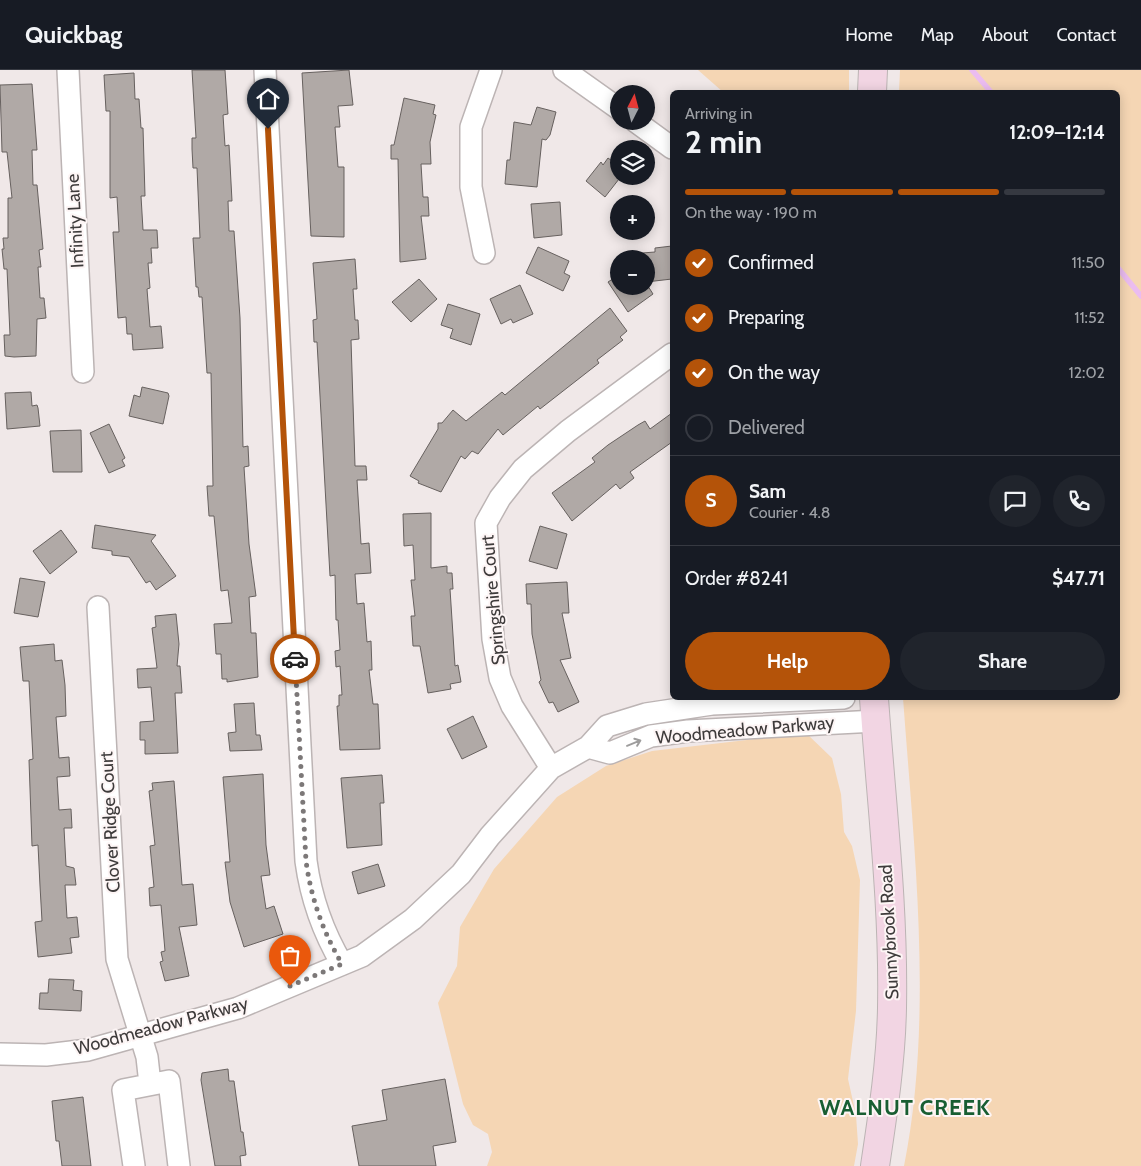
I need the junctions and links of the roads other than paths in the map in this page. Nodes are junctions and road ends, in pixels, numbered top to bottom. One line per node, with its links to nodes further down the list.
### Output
1 (68, 70): 10 (street, Infinity Lane)
2 (265, 70): 18 (street)
3 (491, 70): 8 (street)
4 (564, 70): 5 (street)
5 (610, 103)
6 (648, 130): 7 (street)
7 (670, 146)
8 (484, 253)
9 (670, 355): 17 (street, Springshire Court)
10 (83, 372)
11 (98, 607): 19 (street, Clover Ridge Court)
12 (800, 700): 13 (street, Woodmeadow Parkway)
13 (712, 704): 15 (street); 16 (street, Woodmeadow Parkway)
14 (875, 709): 15 (street, Woodmeadow Parkway); 24 (main road, Sunnybrook Road)
15 (713, 729): 16 (street, Woodmeadow Parkway, one-way to 15)
16 (588, 746): 17 (street, Woodmeadow Parkway)
17 (550, 768): 18 (street, Woodmeadow Parkway)
18 (342, 964): 19 (street, Woodmeadow Parkway)
19 (140, 1035): 20 (street, Woodmeadow Parkway); 21 (street, Clover Ridge Court)
20 (0, 1054)
21 (150, 1084): 22 (street); 23 (street)
22 (134, 1166)
23 (179, 1166)
24 (875, 1166)

